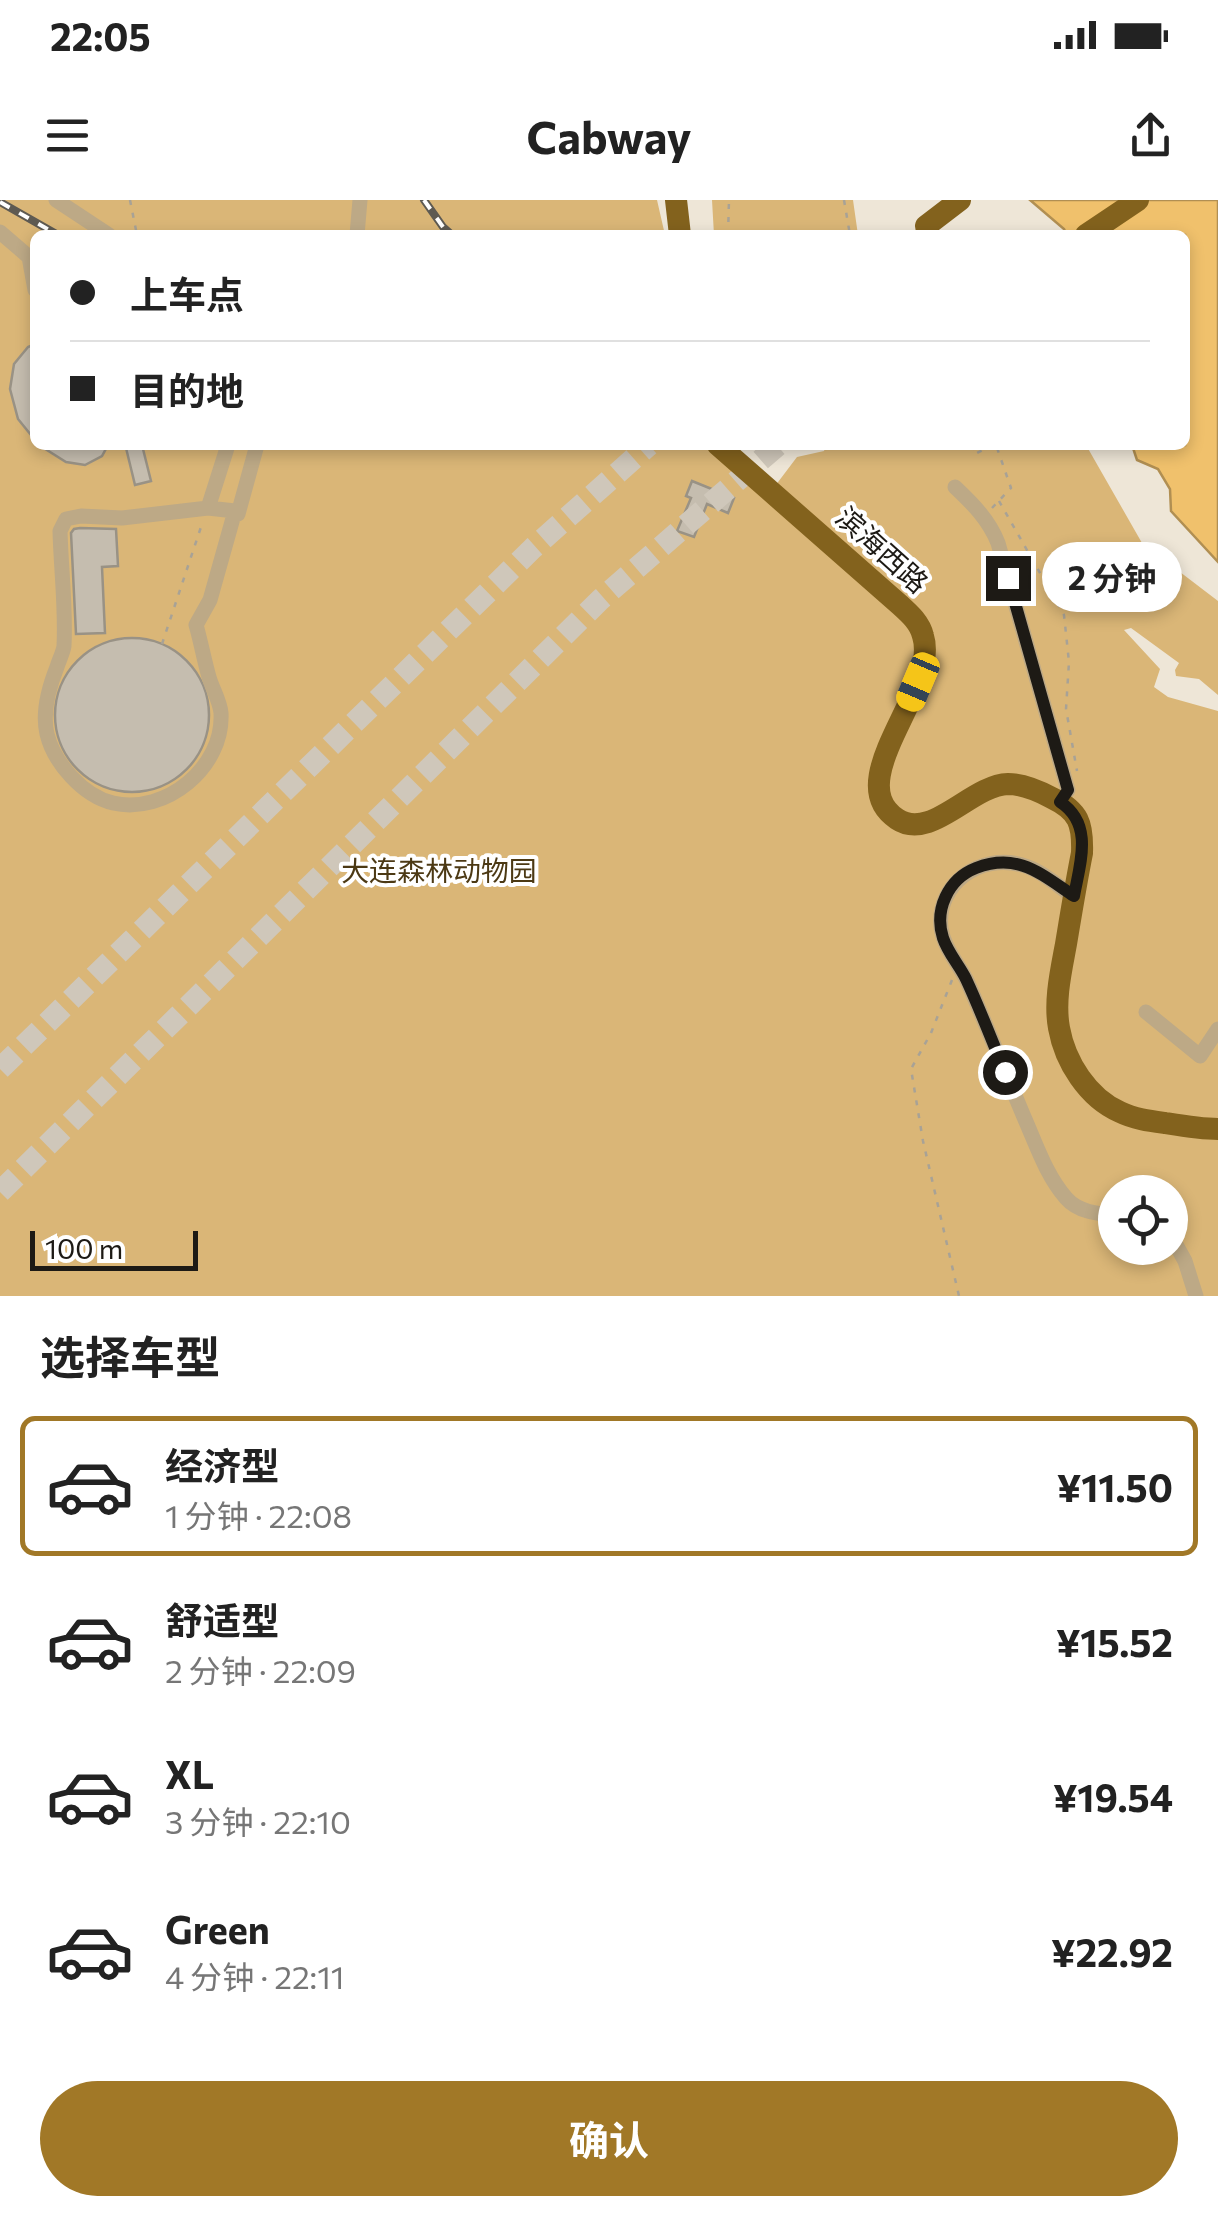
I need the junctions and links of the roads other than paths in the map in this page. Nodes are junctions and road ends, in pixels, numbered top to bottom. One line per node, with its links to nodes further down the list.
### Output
1 (56, 200): 8 (street)
2 (360, 200): 9 (street)
3 (663, 200): 10 (highway)
4 (676, 200): 11 (highway)
5 (960, 200): 7 (highway)
6 (1138, 200): 12 (highway)
7 (926, 226)
8 (101, 230)
9 (357, 230)
10 (667, 230)
11 (679, 230)
12 (1093, 230)
13 (0, 232): 14 (street)
14 (30, 262)
15 (226, 450): 19 (street)
16 (256, 450): 20 (street)
17 (724, 450): 21 (highway, 滨海西路)
18 (955, 487): 21 (street)
19 (208, 508): 19 (street)
20 (238, 514)
21 (1064, 796): 22 (highway)
22 (1074, 896): 25 (highway); 26 (street)
23 (1146, 1012): 24 (street)
24 (1218, 1029)
25 (1218, 1128)
26 (1098, 1214)
27 (1187, 1265): 28 (street)
28 (1196, 1296)

